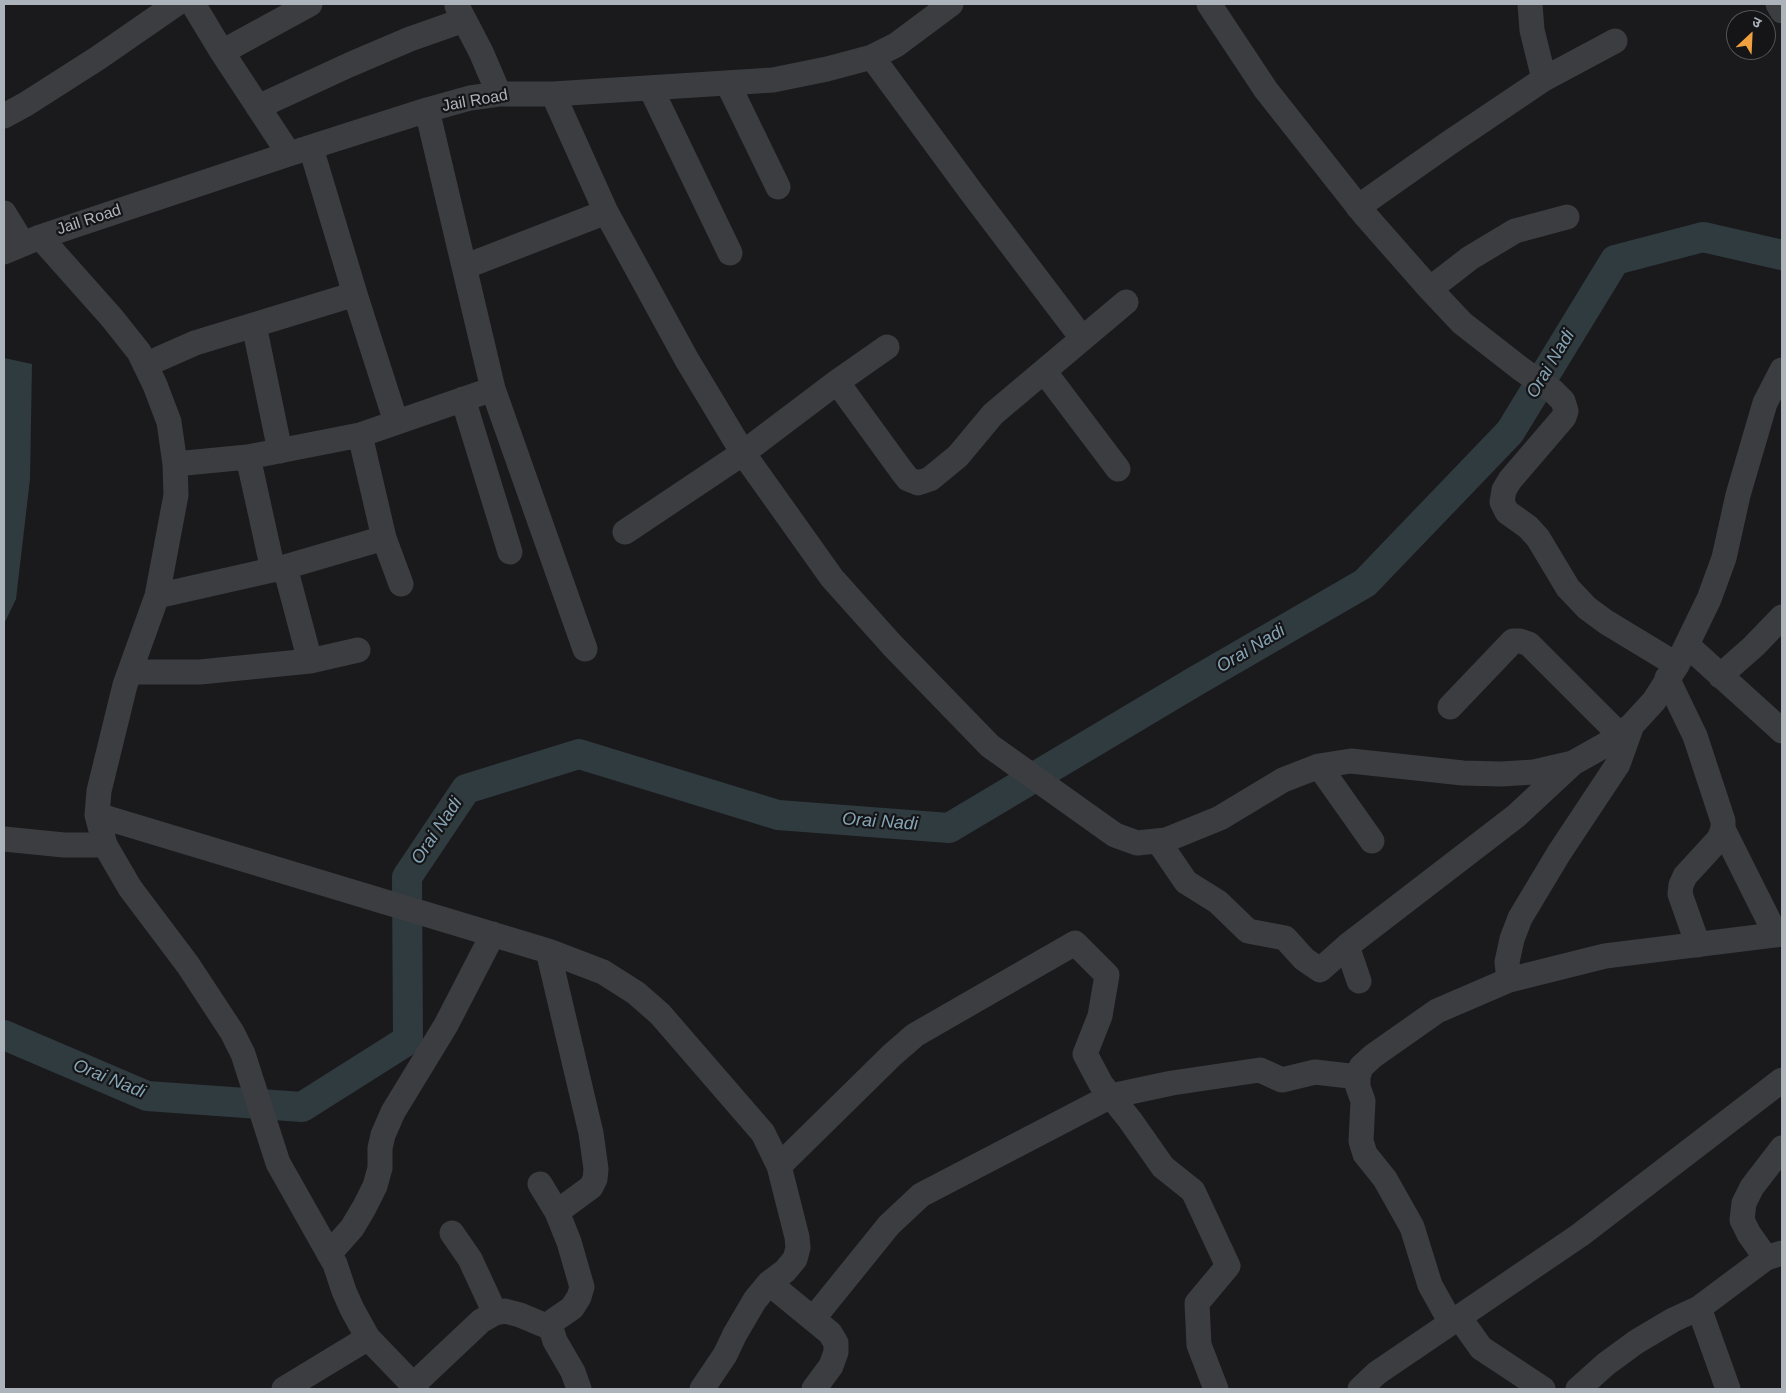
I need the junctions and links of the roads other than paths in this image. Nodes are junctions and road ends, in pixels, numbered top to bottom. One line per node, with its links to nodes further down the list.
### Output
1 (176, 4): 20 (street)
2 (193, 4): 11 (street)
3 (310, 4): 11 (street)
4 (951, 4): 12 (street, Jail Road)
5 (1209, 4): 23 (street)
6 (1530, 4): 13 (street)
7 (1778, 4): 8 (street)
8 (1782, 11)
9 (460, 12): 16 (street); 18 (street)
10 (1615, 41): 13 (street)
11 (222, 52): 18 (street)
12 (872, 57): 14 (street, Jail Road); 34 (street)
13 (1544, 79): 23 (street)
14 (728, 84): 15 (street, Jail Road); 22 (street)
15 (652, 89): 17 (street, Jail Road); 28 (street)
16 (499, 94): 17 (street, Jail Road); 19 (street, Jail Road)
17 (553, 94): 24 (street)
18 (258, 107): 21 (street)
19 (427, 110): 21 (street, Jail Road); 29 (street)
20 (4, 116)
21 (300, 151): 27 (street, Jail Road); 31 (street)
22 (778, 187)
23 (1358, 207): 30 (street)
24 (606, 212): 29 (street); 45 (street)
25 (4, 213): 27 (street)
26 (1567, 217): 30 (street)
27 (22, 244): 36 (street)
28 (730, 253)
29 (464, 268): 40 (street)
30 (1430, 289): 59 (street)
31 (355, 294): 33 (street); 42 (street)
32 (1126, 302): 34 (street)
33 (254, 325): 36 (street); 44 (street)
34 (1082, 338): 38 (street)
35 (886, 347): 39 (street)
36 (145, 365): 47 (street)
37 (1782, 370): 59 (street)
38 (1044, 371): 39 (street); 48 (street)
39 (837, 382): 45 (street)
40 (493, 389): 41 (street); 56 (street)
41 (463, 399): 42 (street); 51 (street)
42 (396, 422): 43 (street)
43 (360, 435): 44 (street); 50 (street)
44 (280, 451): 46 (street)
45 (743, 453): 49 (street); 70 (street)
46 (248, 457): 47 (street); 52 (street)
47 (175, 464): 54 (street)
48 (1118, 469)
49 (625, 532)
50 (384, 538): 52 (street); 53 (street)
51 (510, 552)
52 (279, 568): 54 (street); 58 (street)
53 (401, 584)
54 (157, 596): 60 (street)
55 (1782, 617): 61 (street)
56 (585, 649)
57 (358, 650): 58 (street)
58 (310, 661): 60 (street)
59 (1677, 662): 61 (street); 64 (street); 68 (street)
60 (130, 672): 67 (street)
61 (1720, 676): 63 (street)
62 (1450, 707): 64 (street)
63 (1780, 726)
64 (1626, 730): 65 (street); 78 (street)
65 (1573, 763): 66 (street); 76 (street)
66 (1319, 766): 70 (street); 71 (street)
67 (97, 815): 72 (street); 73 (street)
68 (1723, 829): 74 (street); 75 (street)
69 (4, 839): 72 (street)
70 (1158, 841): 76 (street)
71 (1372, 841)
72 (105, 845): 88 (street)
73 (493, 934): 77 (street); 88 (street)
74 (1779, 934): 75 (street)
75 (1698, 945): 78 (street)
76 (1347, 946): 79 (street)
77 (548, 951): 84 (street); 86 (street)
78 (1509, 980): 80 (street)
79 (1359, 981)
80 (1358, 1077): 82 (street); 94 (street)
81 (1782, 1080): 94 (street)
82 (1111, 1096): 84 (street); 93 (street); 102 (street)
83 (1782, 1148): 89 (street)
84 (779, 1166): 90 (street)
85 (540, 1184): 86 (street)
86 (556, 1212): 95 (street)
87 (452, 1233): 92 (street)
88 (329, 1254): 96 (street)
89 (1774, 1255): 91 (street)
90 (769, 1283): 93 (street); 100 (street)
91 (1699, 1308): 105 (street); 106 (street)
92 (495, 1313): 95 (street); 97 (street)
93 (812, 1318): 101 (street)
94 (1455, 1320): 103 (street); 104 (street)
95 (551, 1328): 99 (street)
96 (368, 1338): 97 (street); 98 (street)
97 (415, 1387)
98 (284, 1389)
99 (579, 1389)
100 (702, 1389)
101 (814, 1389)
102 (1216, 1389)
103 (1360, 1389)
104 (1543, 1389)
105 (1578, 1389)
106 (1728, 1389)

